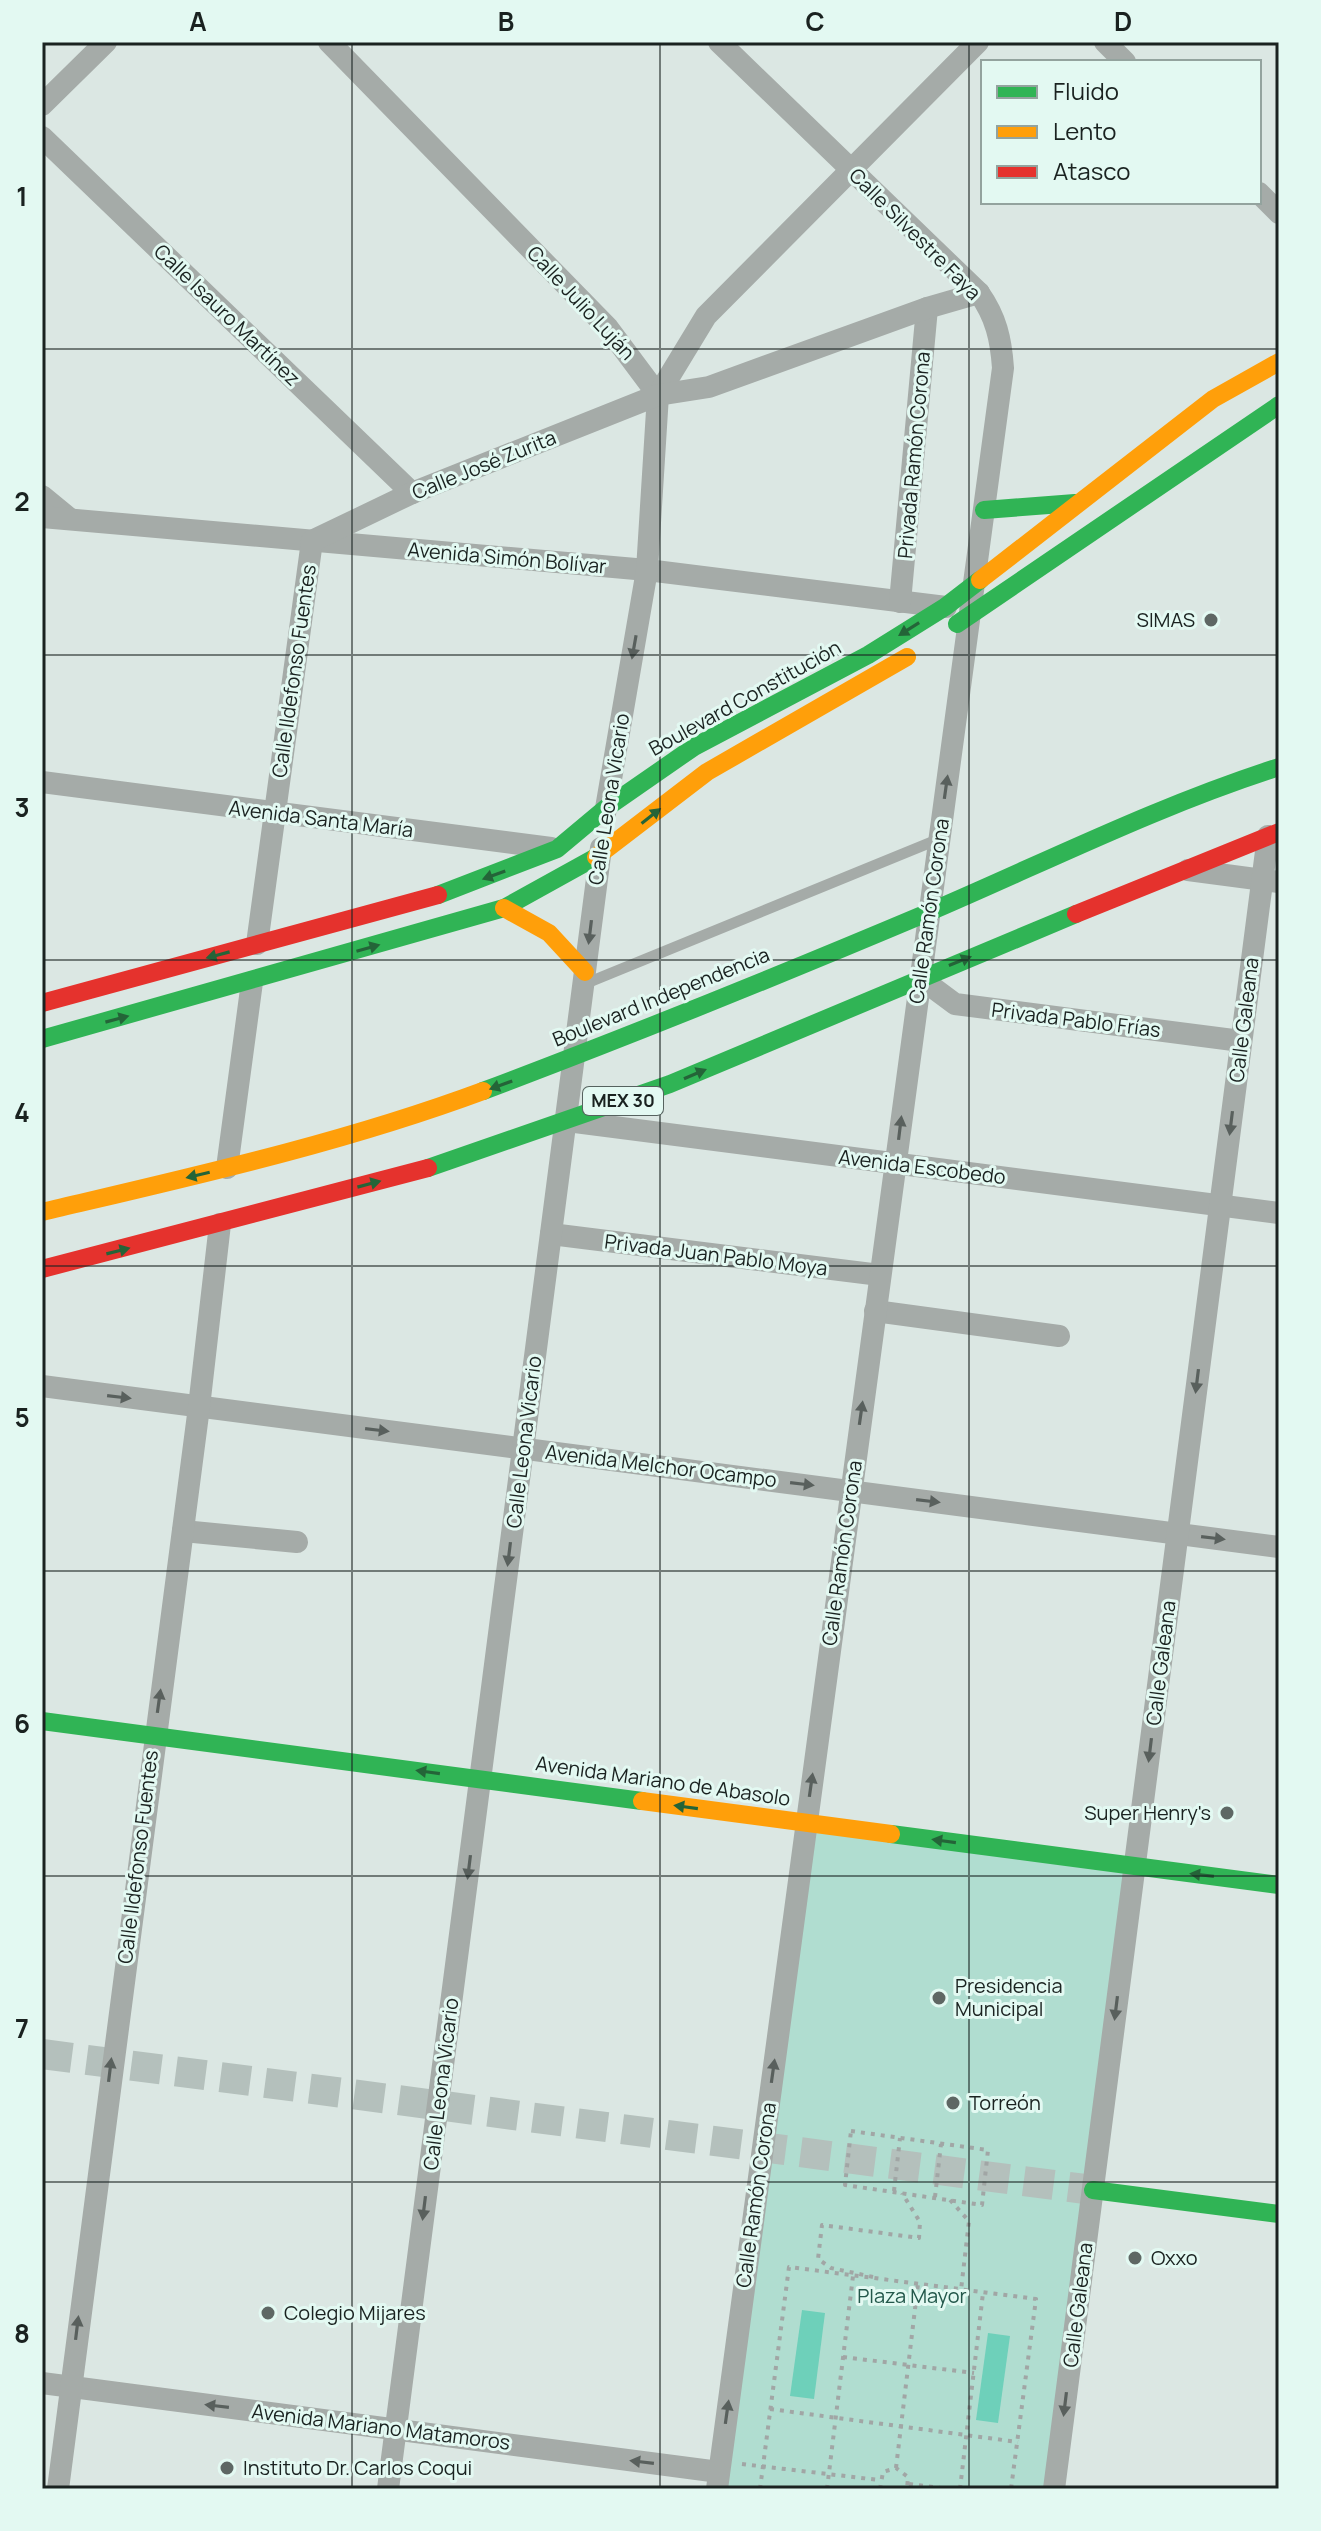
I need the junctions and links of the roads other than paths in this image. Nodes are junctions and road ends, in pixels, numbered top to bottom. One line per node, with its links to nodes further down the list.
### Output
1 (106, 42): 7 (street)
2 (329, 42): 15 (street, Calle Julio Luján)
3 (719, 42): 9 (street, Calle Silvestre Faya)
4 (978, 42): 9 (street)
5 (1105, 42): 6 (street)
6 (1123, 60)
7 (42, 105)
8 (42, 137): 17 (street, Calle Isauro Martínez)
9 (853, 172): 12 (street, Calle Silvestre Faya); 15 (street)
10 (1261, 195): 11 (street)
11 (1279, 213)
12 (979, 293): 13 (street); 20 (street, Calle Silvestre Faya)
13 (927, 308): 15 (street); 26 (street, Privada Ramón Corona)
14 (1279, 362): 19 (main road, Boulevard Constitución)
15 (658, 395): 17 (street, Calle José Zurita); 24 (street, Calle Leona Vicario)
16 (1279, 405): 28 (main road)
17 (412, 493): 23 (street, Calle José Zurita)
18 (42, 496): 22 (street)
19 (1075, 503): 20 (main road); 25 (main road, Boulevard Constitución)
20 (984, 510): 25 (street, Calle Silvestre Faya)
21 (42, 517): 22 (street, Avenida Simón Bolívar)
22 (70, 519): 23 (street, Avenida Simón Bolívar)
23 (312, 541): 24 (street, Avenida Simón Bolívar); 34 (street, Calle Ildefonso Fuentes)
24 (647, 570): 26 (street, Avenida Simón Bolívar); 33 (street, Calle Leona Vicario, one-way to 33)
25 (973, 585): 27 (main road, Boulevard Constitución); 28 (street, Calle Silvestre Faya)
26 (900, 602): 27 (street, Avenida Simón Bolívar)
27 (945, 607): 28 (street, Avenida Simón Bolívar); 33 (main road, Boulevard Constitución, one-way to 33)
28 (969, 617): 29 (main road); 37 (street, Calle Ramón Corona, one-way to 28)
29 (943, 634)
30 (917, 650): 39 (main road, one-way to 30)
31 (1279, 767): 43 (main road, Boulevard Independencia)
32 (42, 782): 34 (street, Avenida Santa María)
33 (606, 808): 38 (main road, Boulevard Constitución); 39 (street, Calle Leona Vicario)
34 (275, 813): 38 (street, Avenida Santa María); 44 (street, Calle Ildefonso Fuentes)
35 (1279, 814): 36 (main road)
36 (1273, 834): 40 (main road, MEX 30); 41 (street, Calle Galeana)
37 (939, 839): 43 (street, Calle Ramón Corona); 45 (lane)
38 (557, 849): 39 (street, Avenida Santa María); 44 (main road, Boulevard Constitución, one-way to 44)
39 (600, 855): 42 (main road); 45 (street, Calle Leona Vicario, one-way to 45)
40 (1183, 869): 41 (street); 46 (main road, MEX 30, one-way to 40)
41 (1270, 881): 50 (street, Calle Galeana)
42 (504, 908): 45 (main road); 47 (main road, one-way to 42)
43 (929, 912): 46 (street, Calle Ramón Corona); 51 (main road, Boulevard Independencia)
44 (257, 944): 48 (main road, Boulevard Constitución, one-way to 48)
45 (584, 978): 51 (street, Calle Leona Vicario)
46 (920, 978): 50 (street, Privada Pablo Frías); 52 (main road, MEX 30, one-way to 46); 53 (street, Calle Ramón Corona, one-way to 46)
47 (252, 982): 49 (main road, one-way to 47); 54 (street)
48 (42, 1003)
49 (42, 1039)
50 (1241, 1041): 55 (street, Calle Galeana, one-way to 55)
51 (574, 1057): 52 (street, Calle Leona Vicario); 54 (main road, Boulevard Independencia, one-way to 54)
52 (565, 1121): 53 (street, Avenida Escobedo); 58 (main road, MEX 30, one-way to 52); 59 (street, Calle Leona Vicario)
53 (895, 1164): 55 (street, Avenida Escobedo); 61 (street, Calle Ramón Corona)
54 (227, 1168): 56 (main road, Boulevard Independencia, one-way to 56)
55 (1220, 1206): 57 (street, Avenida Escobedo); 69 (street, Calle Galeana, one-way to 69)
56 (42, 1212)
57 (1279, 1213)
58 (220, 1224): 60 (main road, MEX 30, one-way to 58); 65 (street, Calle Ildefonso Fuentes)
59 (551, 1234): 61 (street, Privada Juan Pablo Moya); 66 (street, Calle Leona Vicario)
60 (42, 1269)
61 (880, 1275): 62 (street, Calle Ramón Corona)
62 (875, 1311): 63 (street); 67 (street, Calle Ramón Corona, one-way to 62)
63 (1059, 1336)
64 (42, 1386): 65 (street, Avenida Melchor Ocampo, one-way to 65)
65 (199, 1407): 66 (street, Avenida Melchor Ocampo, one-way to 66); 68 (street, Calle Ildefonso Fuentes)
66 (522, 1449): 67 (street, Avenida Melchor Ocampo, one-way to 67); 74 (street, Calle Leona Vicario, one-way to 74)
67 (850, 1491): 69 (street, Avenida Melchor Ocampo, one-way to 69); 75 (street, Calle Ramón Corona, one-way to 67)
68 (183, 1531): 70 (street); 73 (street, Calle Ildefonso Fuentes, one-way to 68)
69 (1178, 1534): 71 (street, Avenida Melchor Ocampo, one-way to 71); 76 (street, Calle Galeana, one-way to 76)
70 (297, 1542)
71 (1279, 1547)
72 (42, 1721): 73 (main road, Avenida Mariano de Abasolo)
73 (154, 1736): 74 (main road, Avenida Mariano de Abasolo, one-way to 73); 81 (street, Calle Ildefonso Fuentes, one-way to 73)
74 (480, 1779): 75 (main road, Avenida Mariano de Abasolo, one-way to 74); 82 (street, Calle Leona Vicario, one-way to 82)
75 (806, 1823): 76 (main road, Avenida Mariano de Abasolo, one-way to 75); 83 (street, Calle Ramón Corona, one-way to 75)
76 (1134, 1866): 77 (main road, Avenida Mariano de Abasolo, one-way to 76); 78 (street, Calle Galeana, one-way to 78)
77 (1279, 1885)
78 (1093, 2190): 79 (main road); 86 (street, Calle Galeana, one-way to 86)
79 (1279, 2214)
80 (42, 2383): 81 (street, Avenida Mariano Matamoros)
81 (69, 2387): 82 (street, Avenida Mariano Matamoros, one-way to 81); 84 (street, Calle Ildefonso Fuentes)
82 (396, 2429): 83 (street, Avenida Mariano Matamoros, one-way to 82); 85 (street, Calle Leona Vicario)
83 (719, 2474)
84 (58, 2489)
85 (388, 2489)
86 (1054, 2489)

